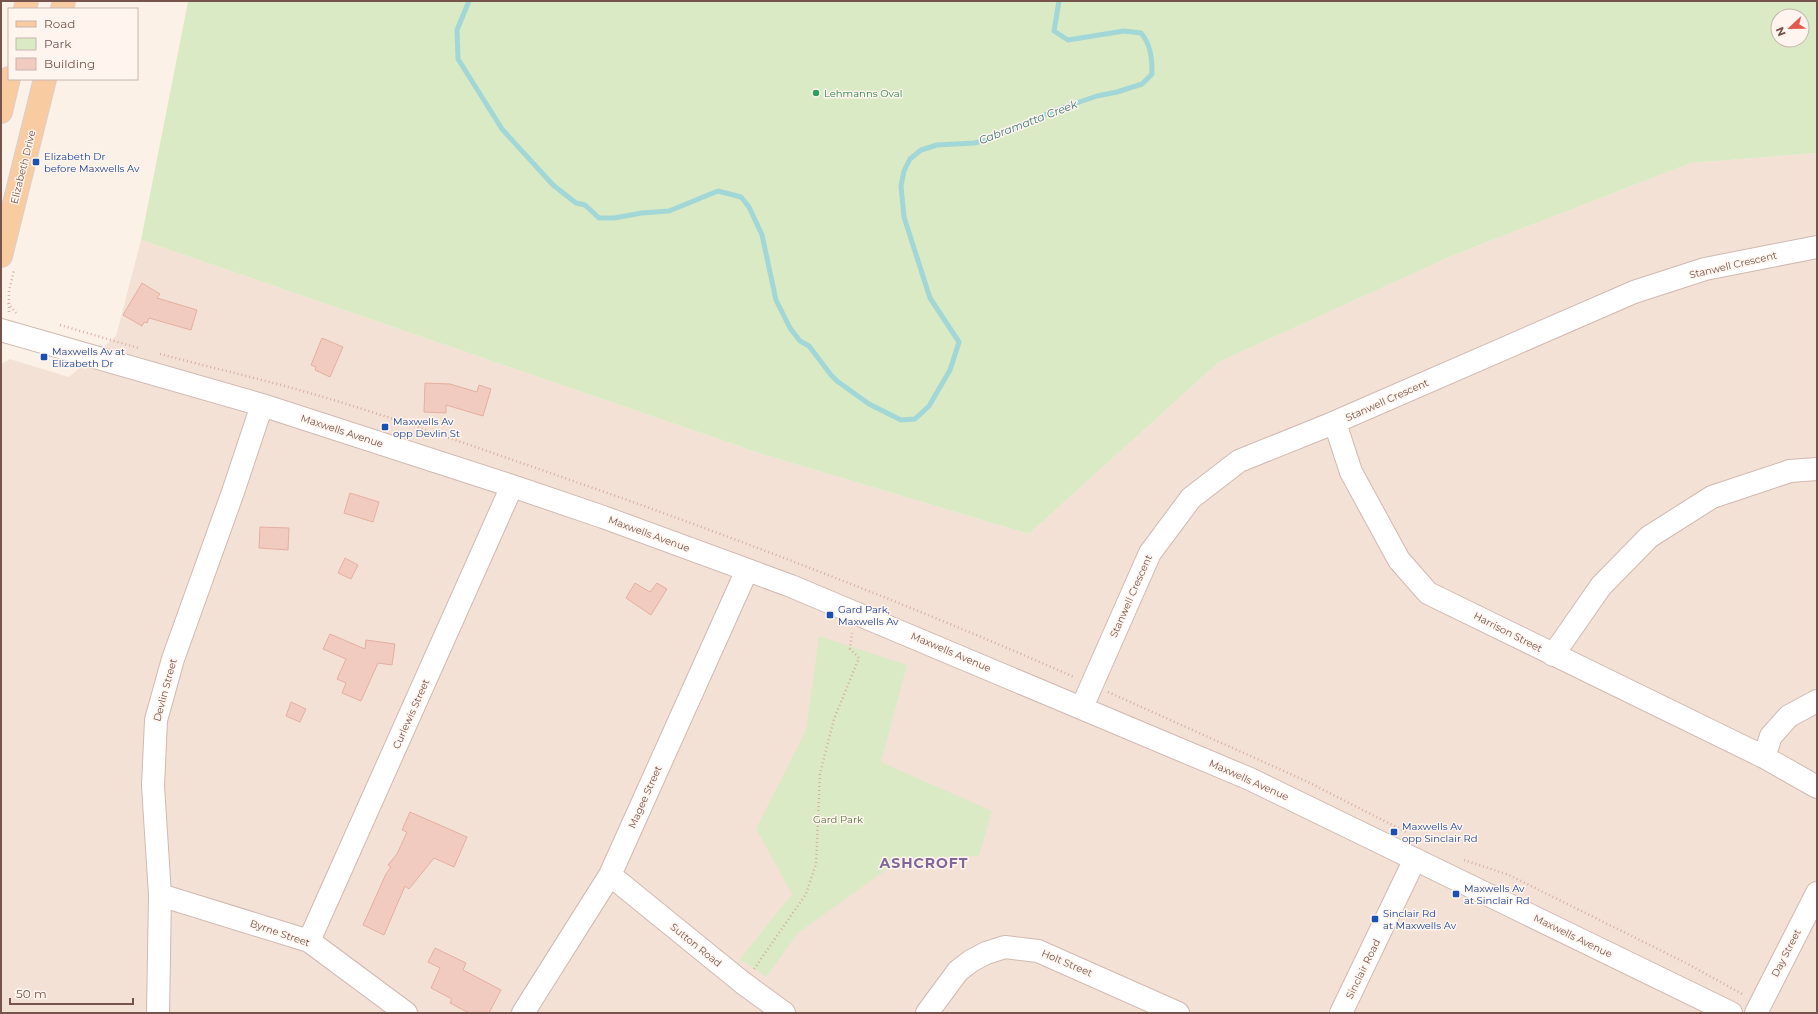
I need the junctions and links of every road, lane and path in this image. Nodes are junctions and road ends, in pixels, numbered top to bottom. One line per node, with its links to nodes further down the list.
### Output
1 (9, 80): 3 (main road)
2 (45, 80): 5 (main road, Elizabeth Drive)
3 (1, 112)
4 (1817, 248): 8 (street, Stanwell Crescent)
5 (1, 256)
6 (1, 330): 7 (street, Maxwells Avenue)
7 (262, 405): 10 (street, Maxwells Avenue); 21 (street, Devlin Street)
8 (1335, 423): 13 (street, Harrison Street); 15 (street, Stanwell Crescent)
9 (1817, 469): 13 (street)
10 (512, 486): 11 (street, Maxwells Avenue); 22 (street, Curlewis Street)
11 (747, 570): 15 (street, Maxwells Avenue); 19 (street, Magee Street)
12 (852, 633): 23 (path)
13 (1553, 655): 16 (street, Harrison Street)
14 (1817, 701): 16 (street)
15 (1082, 707): 18 (street, Maxwells Avenue)
16 (1764, 757): 17 (street, Harrison Street)
17 (1817, 787)
18 (1415, 859): 30 (street, Sinclair Road); 31 (street, Maxwells Avenue)
19 (610, 876): 23 (street, Sutton Road); 26 (street, Magee Street)
20 (1817, 894): 32 (street, Day Street)
21 (160, 895): 22 (street, Byrne Street); 24 (street, Devlin Street)
22 (309, 941): 25 (street, Byrne Street)
23 (743, 984): 27 (street, Sutton Road)
24 (158, 1013)
25 (406, 1013)
26 (524, 1013)
27 (784, 1013)
28 (927, 1013): 29 (street, Holt Street)
29 (1178, 1013)
30 (1341, 1013)
31 (1731, 1013)
32 (1756, 1013)

